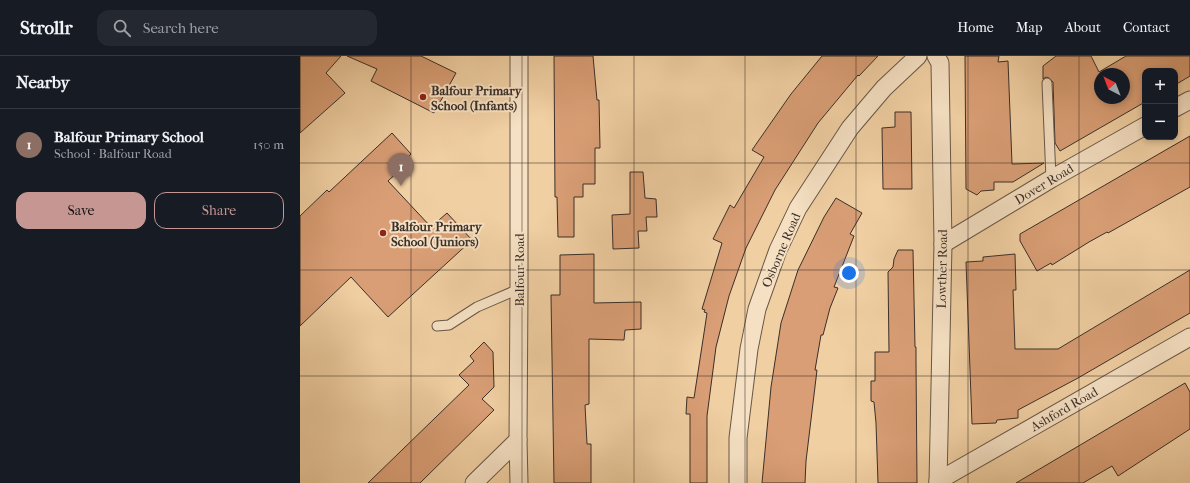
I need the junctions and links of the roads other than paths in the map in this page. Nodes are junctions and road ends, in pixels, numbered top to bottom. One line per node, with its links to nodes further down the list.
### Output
1 (519, 56): 10 (street, Balfour Road)
2 (918, 56): 17 (street, Osborne Road)
3 (936, 56): 9 (street, Lowther Road)
4 (1047, 82): 8 (lane)
5 (1190, 100): 6 (street)
6 (1178, 106)
7 (1142, 128): 8 (street, Dover Road)
8 (1051, 179): 9 (street, Dover Road)
9 (943, 244): 14 (street, Lowther Road)
10 (519, 289): 11 (lane); 13 (street, Balfour Road)
11 (437, 326)
12 (1190, 337): 14 (street, Ashford Road)
13 (518, 440): 15 (street); 16 (street, Balfour Road)
14 (938, 482)
15 (474, 483)
16 (519, 483)
17 (738, 483)

